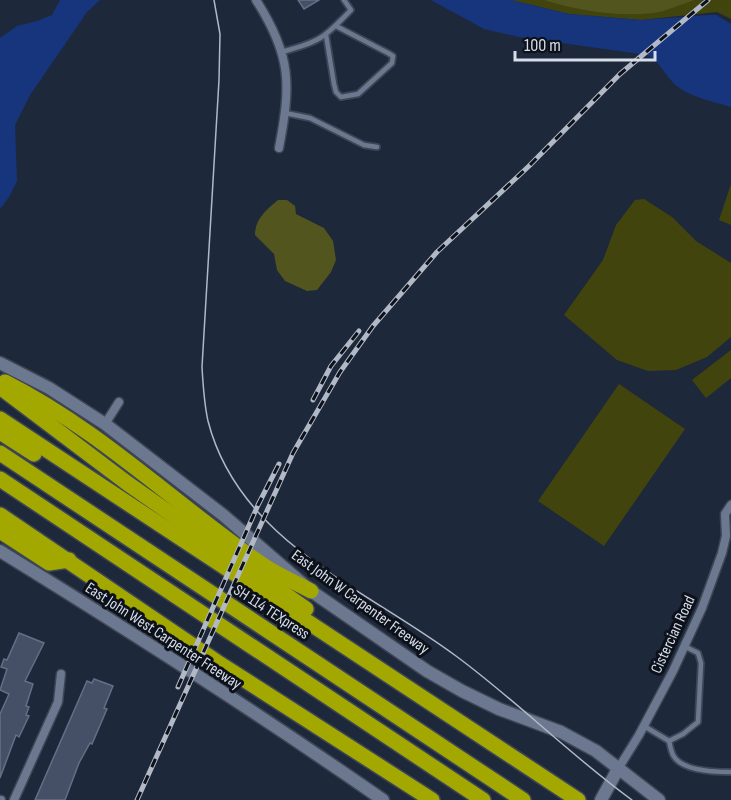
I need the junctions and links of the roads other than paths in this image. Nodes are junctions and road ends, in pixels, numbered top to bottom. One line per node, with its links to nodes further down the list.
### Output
1 (256, 0): 5 (street)
2 (344, 0): 3 (lane)
3 (336, 26): 4 (lane); 4 (lane)
4 (326, 35): 5 (lane)
5 (281, 52): 6 (street)
6 (285, 113): 7 (lane); 8 (street)
7 (377, 147)
8 (279, 148)
9 (0, 363): 14 (main road, East John W Carpenter Freeway)
10 (0, 379): 25 (highway)
11 (0, 387): 26 (highway)
12 (119, 402): 14 (street)
13 (0, 419): 24 (highway)
14 (105, 424): 25 (main road, East John W Carpenter Freeway)
15 (0, 432): 24 (highway)
16 (0, 453): 38 (highway, SH 114 TEXpress)
17 (0, 479): 37 (highway)
18 (731, 505): 21 (street, Cistercian Road)
19 (0, 516): 23 (highway)
20 (0, 531): 23 (highway)
21 (728, 534): 27 (street, Cistercian Road)
22 (0, 551): 35 (main road, East John West Carpenter Freeway)
23 (69, 560): 36 (highway)
24 (247, 582): 26 (highway)
25 (311, 591): 31 (main road, East John W Carpenter Freeway)
26 (343, 646): 33 (highway)
27 (684, 646): 29 (street, Cistercian Road); 30 (lane)
28 (60, 674): 34 (street)
29 (644, 726): 30 (lane); 31 (street, Cistercian Road)
30 (669, 741): 32 (lane)
31 (618, 769): 39 (main road); 40 (main road, East John W Carpenter Freeway)
32 (731, 772)
33 (572, 796)
34 (14, 800)
35 (383, 800)
36 (432, 800)
37 (483, 800)
38 (523, 800)
39 (601, 800)
40 (659, 800)

